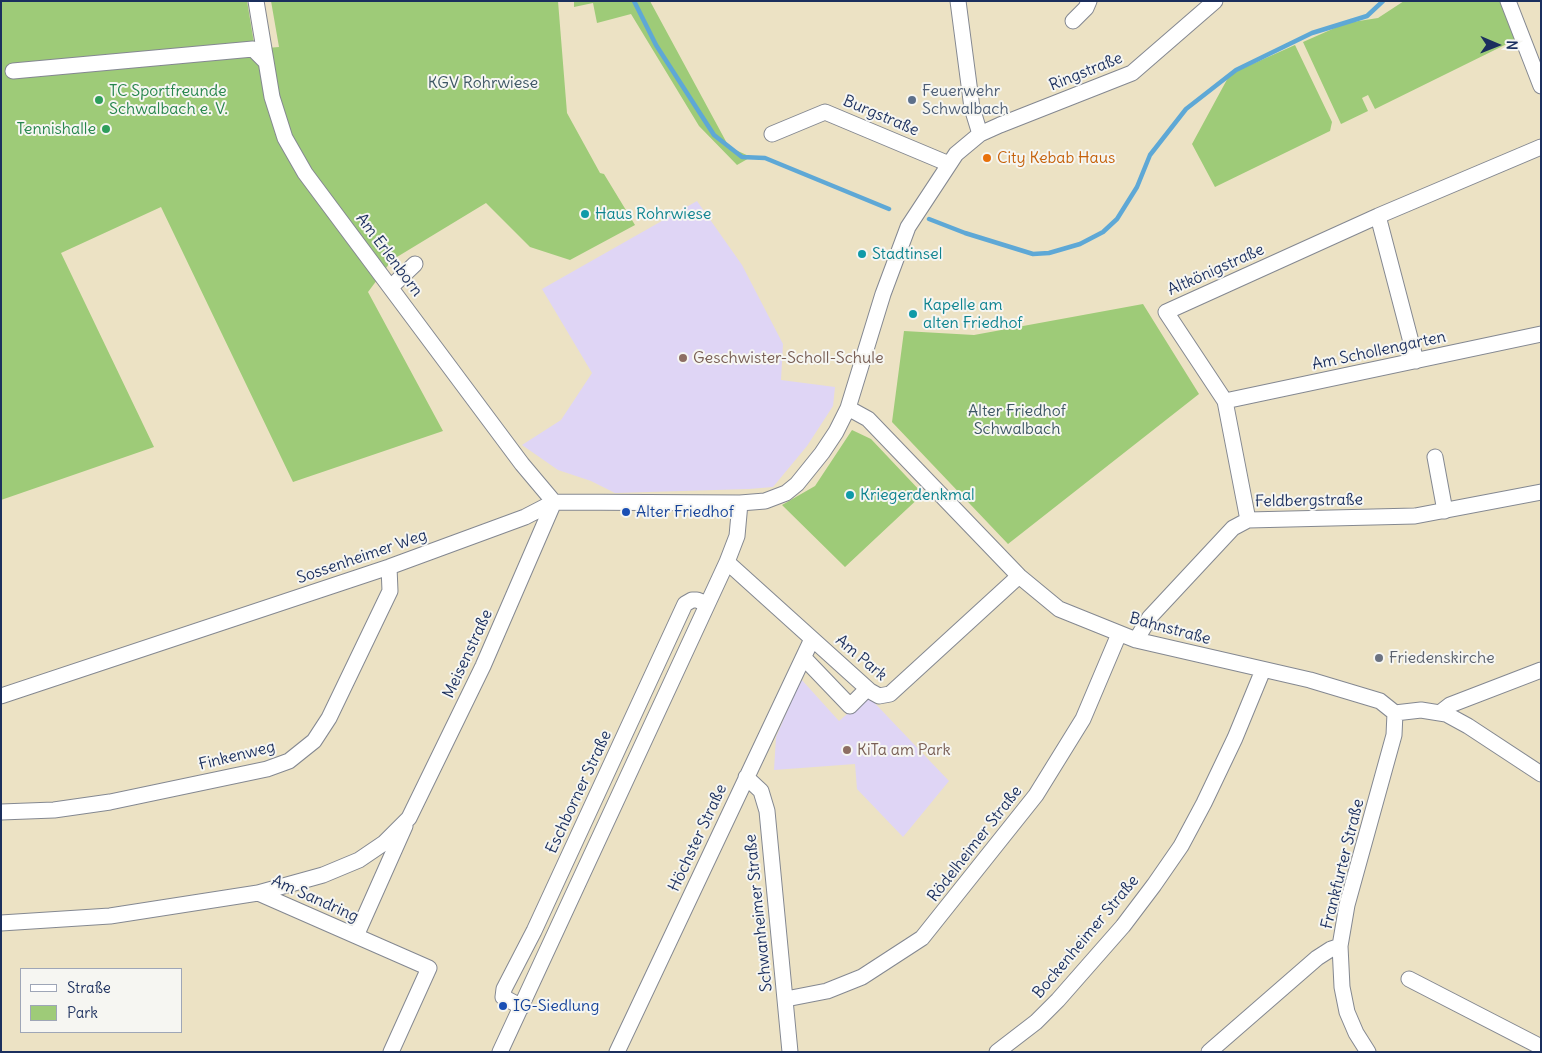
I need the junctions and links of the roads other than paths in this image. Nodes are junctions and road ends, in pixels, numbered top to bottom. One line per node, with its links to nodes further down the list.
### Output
1 (256, 1): 7 (street, Am Erlenborn)
2 (958, 1): 11 (street)
3 (1089, 1): 6 (street)
4 (1215, 1): 11 (street, Ringstraße)
5 (1508, 1): 9 (street)
6 (1073, 22)
7 (266, 62): 8 (street); 16 (street, Am Erlenborn)
8 (13, 72)
9 (1541, 86)
10 (772, 134): 13 (street, Burgstraße)
11 (980, 134): 13 (street)
12 (1541, 147): 14 (street, Altkönigstraße)
13 (948, 164): 20 (street, Sossenheimer Weg)
14 (1378, 216): 18 (street); 19 (street, Altkönigstraße)
15 (415, 264): 16 (street)
16 (391, 287): 23 (street, Am Erlenborn)
17 (1541, 334): 18 (street, Am Schollengarten)
18 (1416, 360): 19 (street, Am Schollengarten)
19 (1224, 401): 26 (street, Altkönigstraße)
20 (848, 408): 24 (street, Sossenheimer Weg); 29 (street, Bahnstraße)
21 (1435, 457): 25 (street)
22 (1541, 492): 25 (street, Feldbergstraße)
23 (554, 502): 24 (street, Sossenheimer Weg); 28 (street, Sossenheimer Weg); 44 (street, Meisenstraße)
24 (740, 503): 27 (street)
25 (1445, 512): 26 (street, Feldbergstraße)
26 (1248, 520): 33 (street, Feldbergstraße)
27 (727, 562): 30 (street); 32 (street, Am Park)
28 (389, 567): 38 (street, Sossenheimer Weg); 43 (street, Finkenweg)
29 (1019, 576): 31 (street, Bahnstraße); 37 (street, Am Park)
30 (707, 604): 51 (street); 51 (street, Eschborner Straße)
31 (1119, 634): 33 (street, Bahnstraße); 50 (street, Rödelheimer Straße)
32 (812, 639): 34 (street, Höchster Straße); 37 (street, Am Park)
33 (1136, 640): 35 (street, Bahnstraße)
34 (804, 658): 37 (street); 42 (street, Höchster Straße)
35 (1263, 670): 40 (street, Bahnstraße); 57 (street, Bockenheimer Straße)
36 (1541, 670): 39 (street)
37 (867, 689)
38 (1, 696)
39 (1441, 712): 40 (street); 41 (street)
40 (1396, 713): 48 (street, Frankfurter Straße)
41 (1541, 774)
42 (746, 777): 50 (street, Schwanheimer Straße); 55 (street, Höchster Straße)
43 (1, 812)
44 (409, 818): 45 (street, Meisenstraße); 47 (street, Meisenstraße)
45 (258, 893): 46 (street, Am Sandring); 47 (street, Am Sandring)
46 (1, 923)
47 (356, 936): 53 (street, Am Sandring)
48 (1340, 946): 58 (street, Frankfurter Straße); 59 (street)
49 (1409, 979): 52 (street)
50 (786, 999): 56 (street, Schwanheimer Straße)
51 (522, 1007): 54 (street)
52 (1541, 1047)
53 (391, 1052)
54 (500, 1052)
55 (617, 1052)
56 (790, 1052)
57 (997, 1052)
58 (1209, 1052)
59 (1368, 1052)

